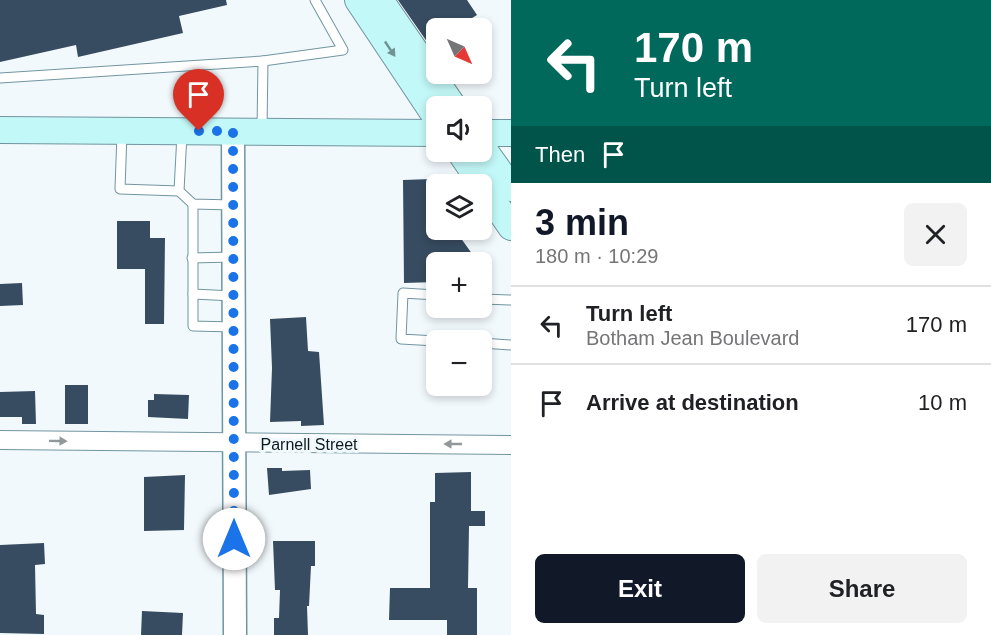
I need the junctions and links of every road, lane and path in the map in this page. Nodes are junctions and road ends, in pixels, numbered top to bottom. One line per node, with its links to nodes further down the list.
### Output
1 (315, 0): 4 (lane)
2 (358, 0): 7 (main road, one-way to 7)
3 (380, 0): 6 (main road)
4 (263, 61): 5 (lane); 12 (lane)
5 (0, 78)
6 (446, 96)
7 (426, 102)
8 (0, 130): 9 (main road)
9 (122, 131): 10 (main road); 19 (lane)
10 (182, 131): 11 (main road); 19 (lane)
11 (233, 131): 12 (main road); 21 (street)
12 (262, 132): 13 (main road)
13 (426, 133)
14 (492, 133): 15 (main road)
15 (511, 133)
16 (492, 161): 18 (main road)
17 (467, 162): 22 (main road)
18 (511, 188)
19 (179, 191): 20 (lane)
20 (193, 204): 21 (lane); 24 (lane)
21 (233, 205): 23 (street)
22 (511, 227)
23 (233, 257): 24 (lane); 27 (street)
24 (192, 258): 25 (lane)
25 (193, 294): 27 (lane); 30 (lane)
26 (426, 295): 31 (lane)
27 (233, 297): 30 (street)
28 (492, 299): 29 (lane)
29 (511, 300)
30 (233, 327): 35 (street)
31 (426, 340)
32 (492, 344): 33 (lane)
33 (511, 345)
34 (0, 440): 35 (street, Parnell Street, one-way to 35)
35 (233, 444): 36 (street, Parnell Street, one-way to 35); 37 (street)
36 (511, 445)
37 (235, 635)

